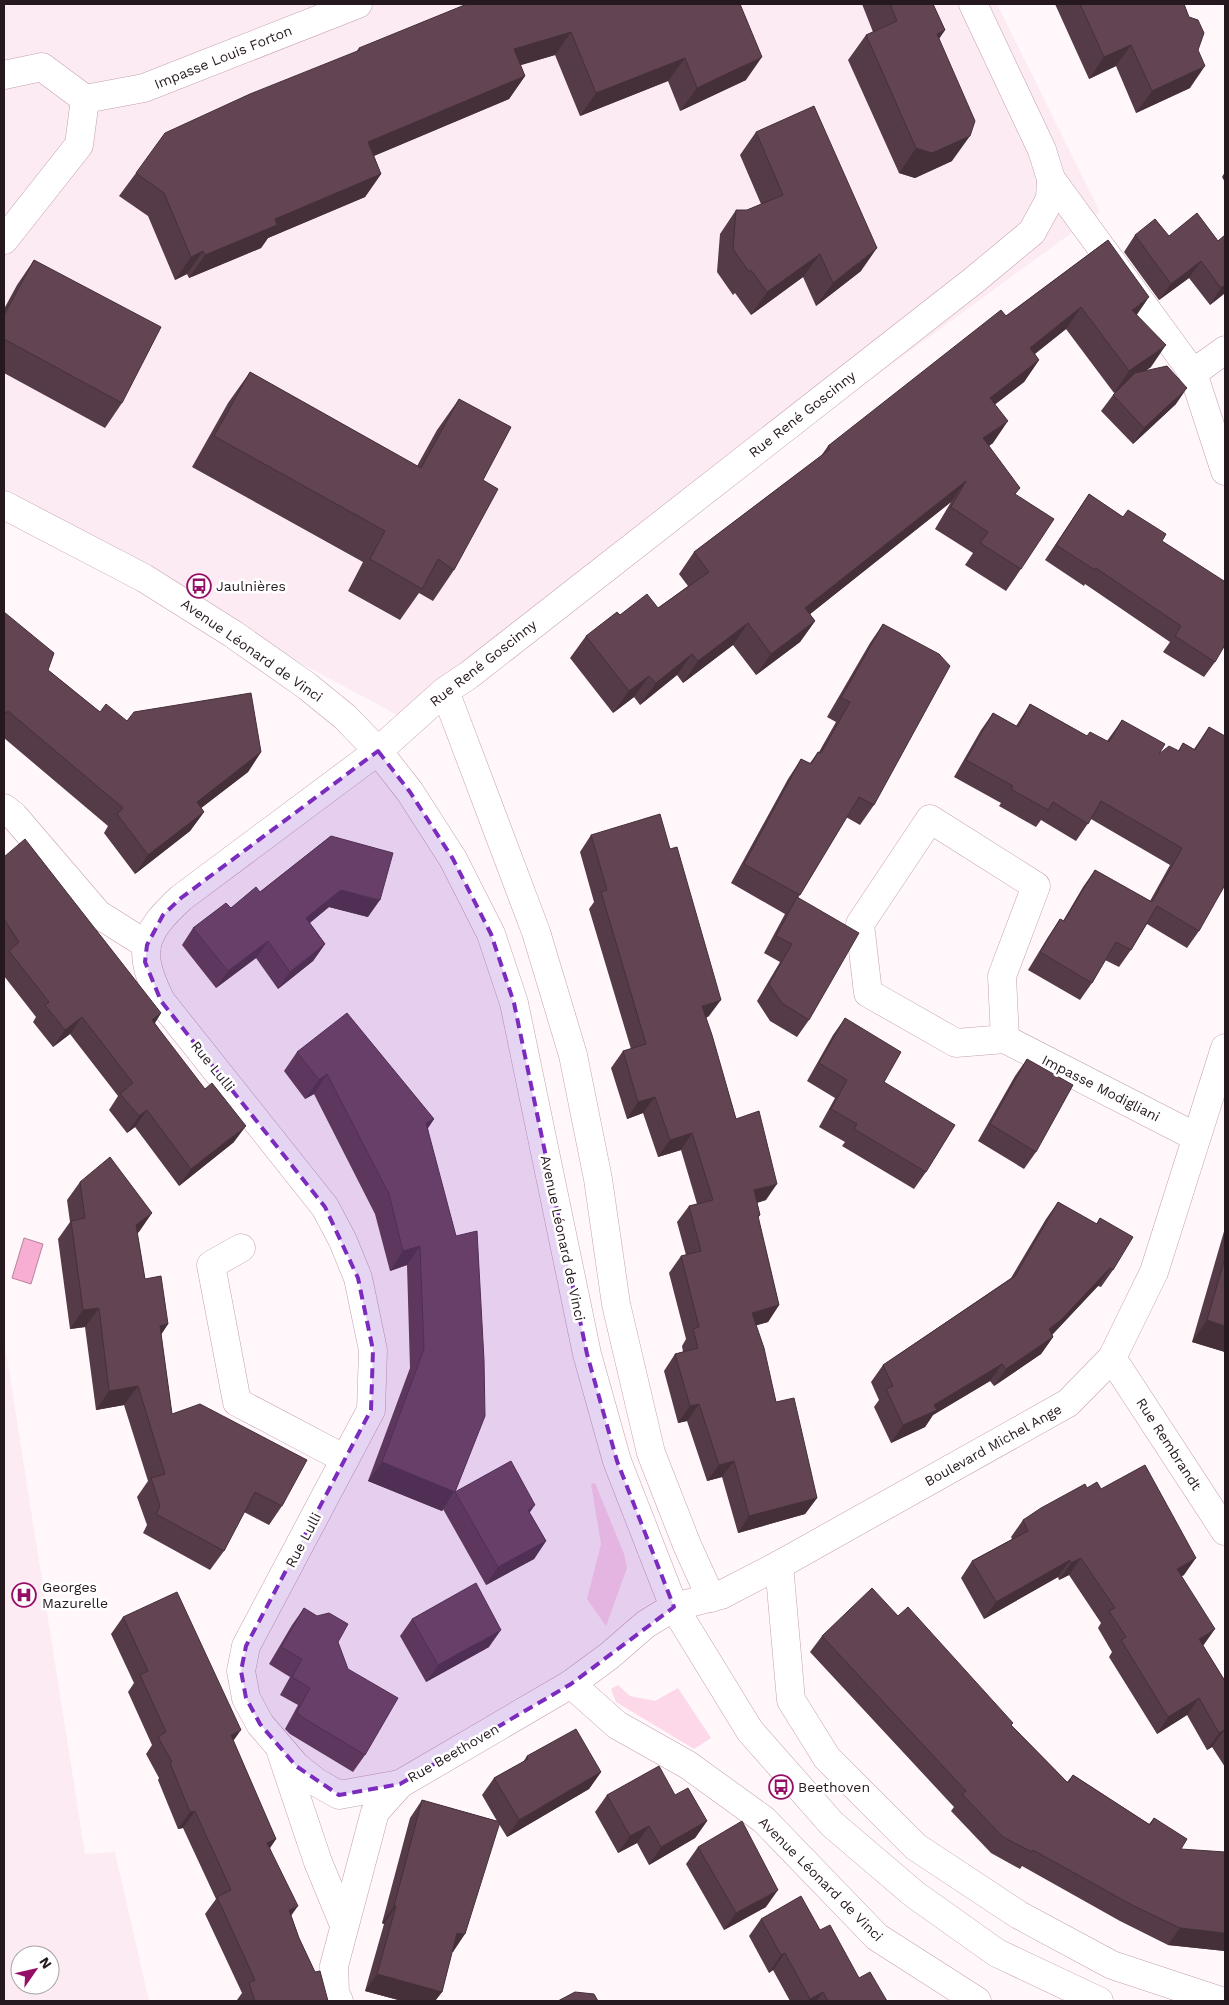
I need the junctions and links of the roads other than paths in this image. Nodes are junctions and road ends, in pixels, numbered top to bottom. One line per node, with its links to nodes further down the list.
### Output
1 (358, 4): 4 (street, Impasse Louis Forton)
2 (973, 4): 5 (street, Rue René Goscinny)
3 (4, 75): 4 (street)
4 (85, 99): 6 (street)
5 (1051, 179): 8 (street); 11 (street, Rue René Goscinny)
6 (4, 240)
7 (1225, 350): 8 (street)
8 (1193, 373): 9 (street)
9 (1225, 471)
10 (4, 505): 12 (street, Avenue Léonard de Vinci)
11 (445, 691): 12 (street, Rue René Goscinny); 23 (street)
12 (378, 751): 14 (street, Rue Lulli); 24 (street, Avenue Léonard de Vinci)
13 (4, 808): 14 (street)
14 (147, 945): 20 (street, Rue Lulli)
15 (1005, 1039): 15 (street); 17 (street, Impasse Modigliani)
16 (1225, 1048): 17 (street, Boulevard Michel Ange)
17 (1196, 1137): 19 (street, Boulevard Michel Ange)
18 (242, 1248): 20 (street)
19 (1112, 1358): 21 (street, Rue Rembrandt); 22 (street, Boulevard Michel Ange)
20 (345, 1459): 26 (street, Rue Lulli)
21 (1225, 1531)
22 (779, 1566): 23 (street, Boulevard Michel Ange); 32 (street)
23 (711, 1598): 24 (street, Boulevard Michel Ange)
24 (674, 1606): 25 (street, Rue Beethoven); 31 (street, Avenue Léonard de Vinci)
25 (571, 1684): 27 (street, Rue Beethoven); 30 (street, Avenue Léonard de Vinci)
26 (280, 1748): 27 (street, Rue Lulli); 28 (street)
27 (400, 1784): 28 (street, Rue Beethoven)
28 (344, 1925): 29 (street, Rue Beethoven)
29 (339, 2001)
30 (977, 2001)
31 (1099, 2001)
32 (1221, 2001)

